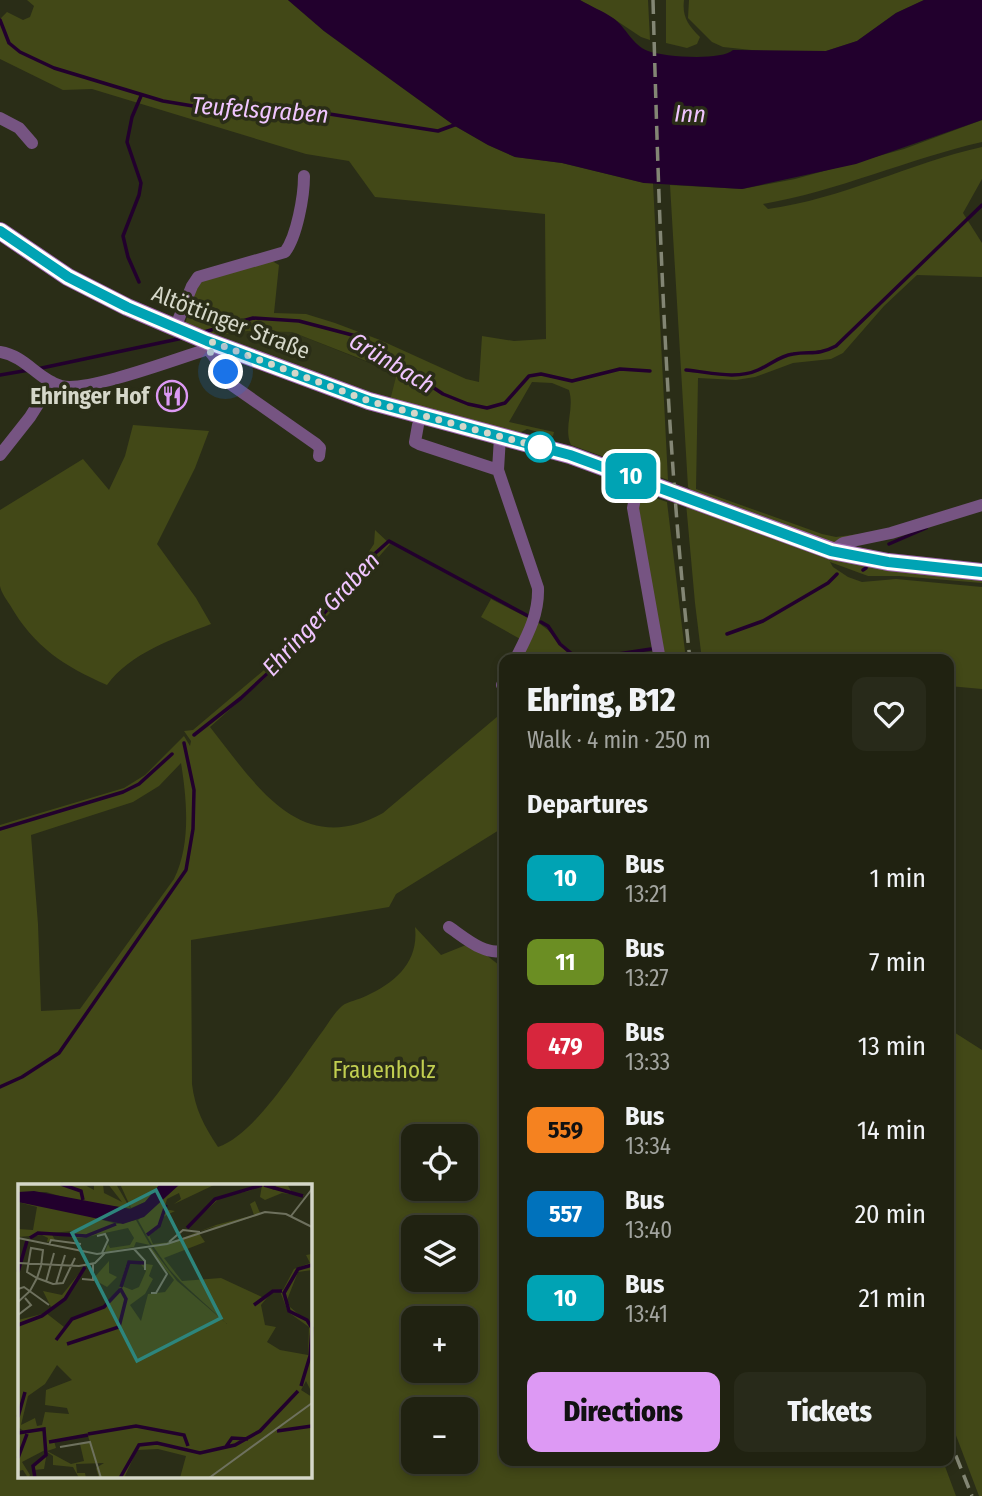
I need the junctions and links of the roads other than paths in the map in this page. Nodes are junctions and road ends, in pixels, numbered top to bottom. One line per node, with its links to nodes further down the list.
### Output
1 (0, 118): 2 (street)
2 (32, 143)
3 (304, 176): 5 (street)
4 (0, 231): 5 (main road, Altöttinger Straße)
5 (178, 329): 6 (main road, Altöttinger Straße)
6 (209, 344): 8 (street); 10 (main road, Altöttinger Straße); 12 (street)
7 (0, 352): 8 (street)
8 (46, 378): 11 (street)
9 (418, 425): 13 (street)
10 (500, 437): 13 (street); 14 (main road, Altöttinger Straße)
11 (0, 455)
12 (319, 456)
13 (498, 470): 18 (street)
14 (639, 479): 16 (main road, Altöttinger Straße); 19 (street)
15 (982, 505): 16 (street)
16 (831, 551): 17 (main road, Altöttinger Straße)
17 (982, 572)
18 (518, 654)
19 (659, 654)
20 (449, 928): 21 (street)
21 (499, 952)

